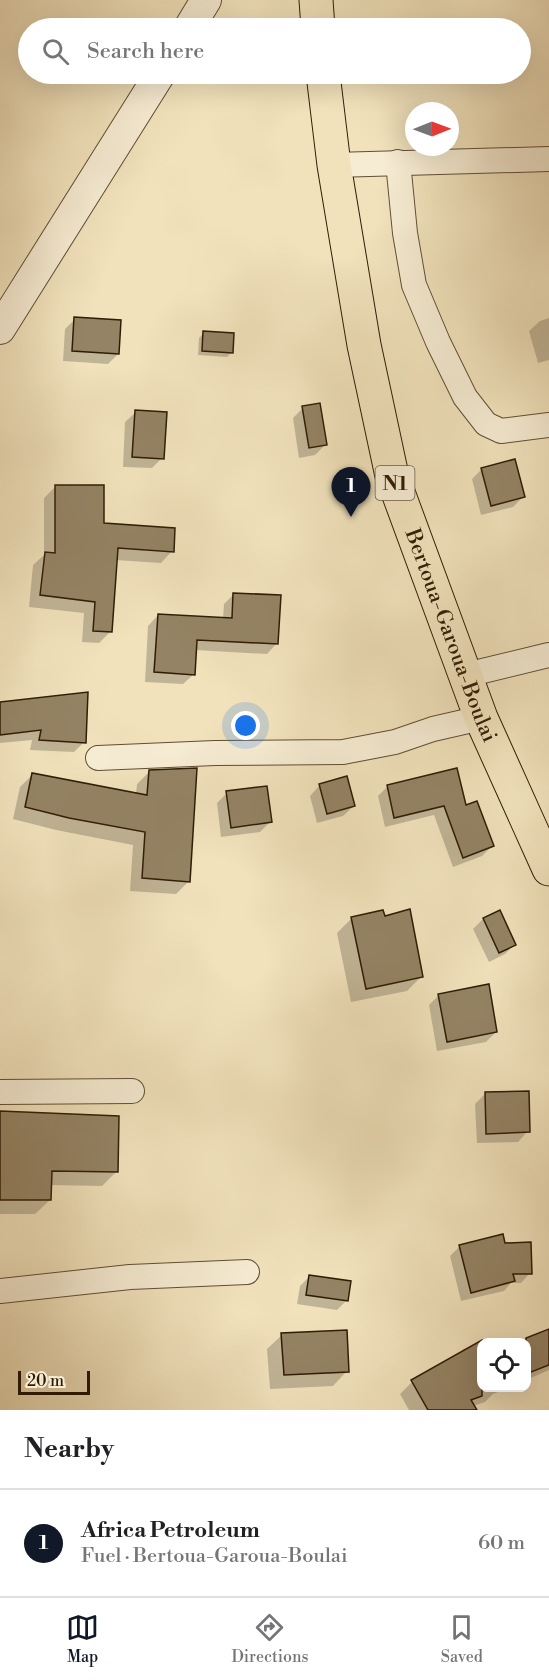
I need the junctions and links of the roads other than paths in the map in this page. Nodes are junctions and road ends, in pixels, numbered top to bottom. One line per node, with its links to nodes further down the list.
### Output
1 (206, 0): 3 (street)
2 (316, 0): 4 (highway)
3 (195, 18)
4 (317, 18)
5 (154, 84): 10 (street)
6 (323, 84): 9 (highway, Bertoua-Garoua-Boulai / N1)
7 (549, 159): 8 (street)
8 (398, 162): 9 (street); 11 (street)
9 (334, 165): 13 (highway, Bertoua-Garoua-Boulai / N1)
10 (0, 329)
11 (549, 425)
12 (549, 655): 13 (street)
13 (466, 675): 14 (highway, Bertoua-Garoua-Boulai / N1)
14 (481, 718): 15 (street); 16 (highway, Bertoua-Garoua-Boulai / N1)
15 (98, 758)
16 (549, 869)
17 (132, 1091): 18 (street)
18 (0, 1092)
19 (247, 1272): 20 (street)
20 (0, 1291)

